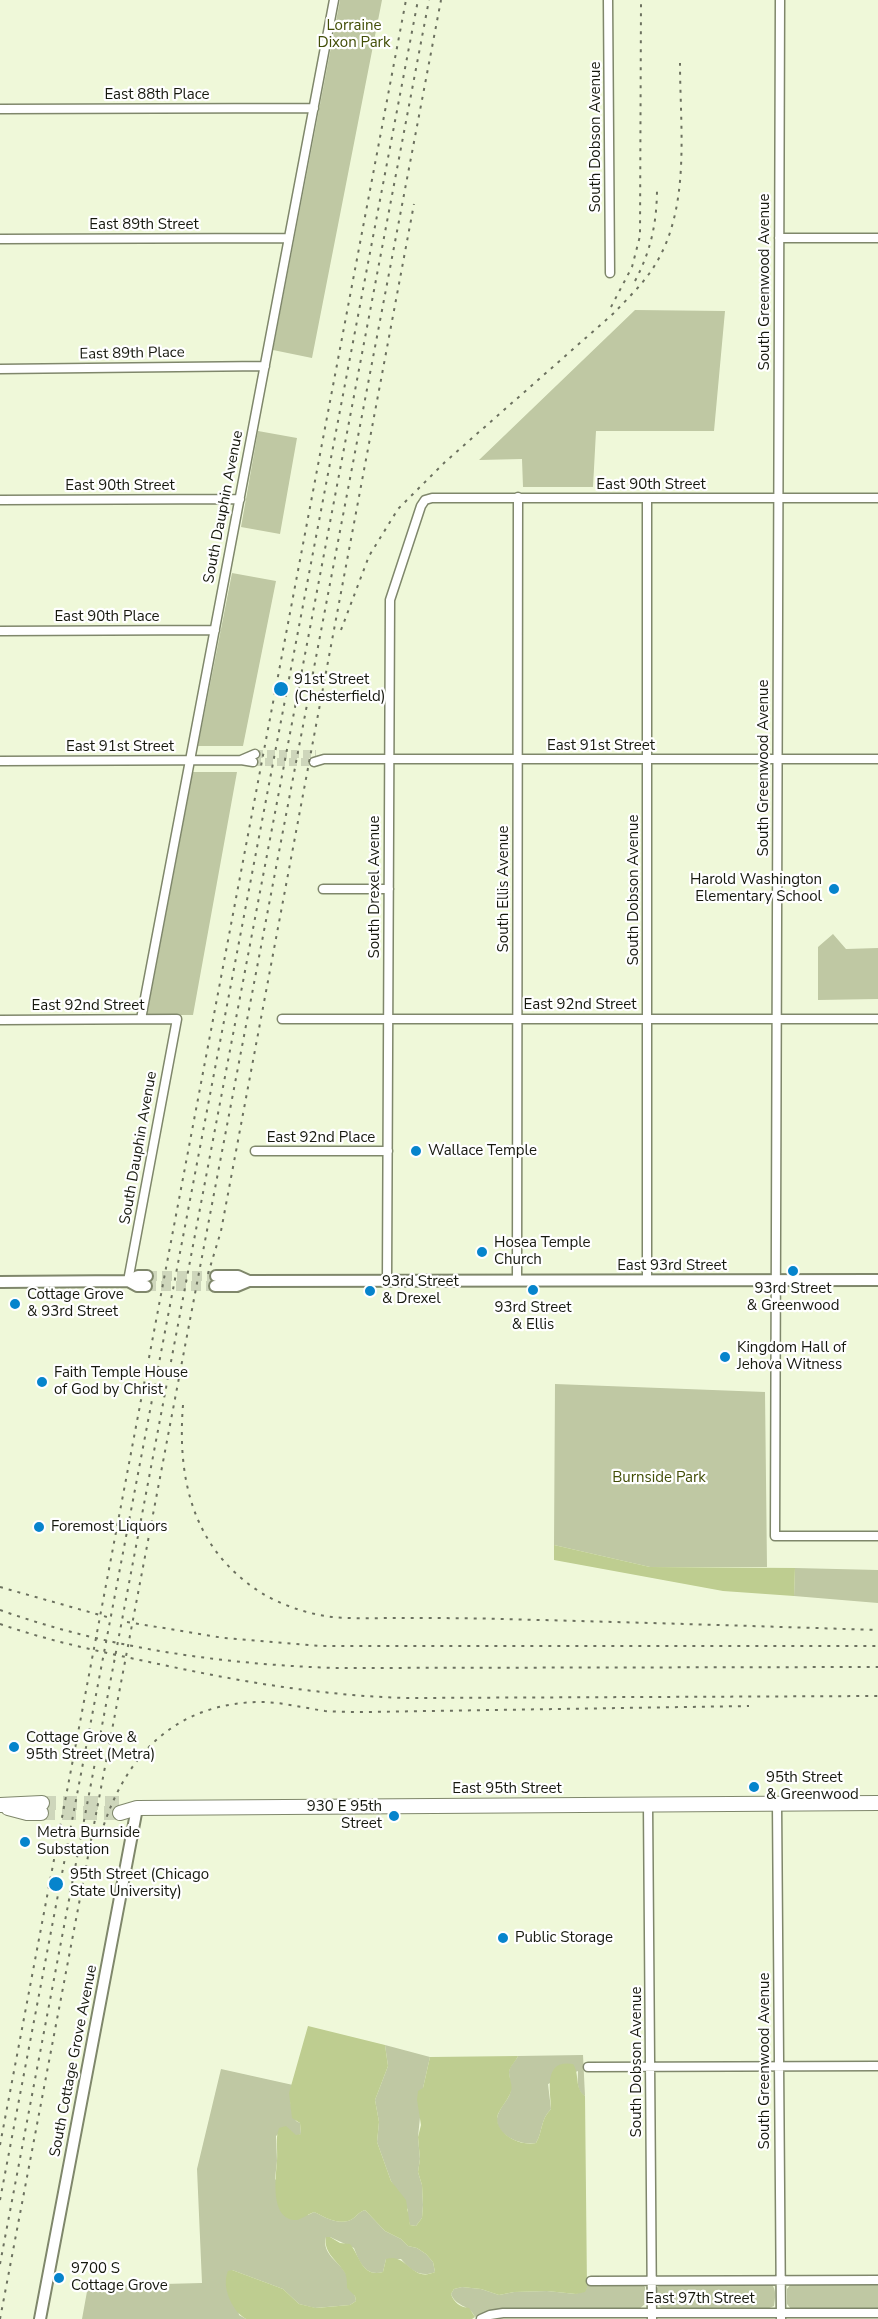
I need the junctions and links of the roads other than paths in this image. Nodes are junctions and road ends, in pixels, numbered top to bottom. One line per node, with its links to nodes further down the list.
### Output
1 (334, 0): 4 (street, South Dauphin Avenue)
2 (608, 0): 10 (street, South Dobson Avenue)
3 (780, 0): 7 (street, South Greenwood Avenue)
4 (314, 108): 5 (street, East 88th Place); 6 (street, South Dauphin Avenue)
5 (0, 109)
6 (289, 238): 9 (street, East 89th Street); 11 (street, South Dauphin Avenue)
7 (779, 238): 8 (street); 15 (street, South Greenwood Avenue)
8 (878, 238)
9 (0, 239)
10 (610, 273)
11 (265, 366): 12 (street, East 89th Place); 17 (street, South Dauphin Avenue)
12 (0, 369)
13 (518, 497): 14 (street, East 90th Street); 19 (street, East 90th Street); 25 (street, South Ellis Avenue)
14 (648, 498): 15 (street, East 90th Street); 26 (street, South Dobson Avenue)
15 (778, 498): 16 (street, East 90th Street); 27 (street, South Greenwood Avenue)
16 (878, 498)
17 (240, 499): 18 (street, East 90th Street); 20 (street, South Dauphin Avenue)
18 (0, 500)
19 (425, 501): 24 (street, South Drexel Avenue)
20 (215, 630): 21 (street, East 90th Place); 29 (street, South Dauphin Avenue)
21 (0, 631)
22 (254, 758): 29 (street, East 91st Street)
23 (315, 758): 24 (street, East 91st Street)
24 (389, 759): 25 (street, East 91st Street); 32 (street, South Drexel Avenue)
25 (517, 759): 26 (street, East 91st Street); 37 (street, South Ellis Avenue)
26 (648, 759): 27 (street, East 91st Street); 38 (street, South Dobson Avenue)
27 (778, 759): 28 (street, East 91st Street); 39 (street, South Greenwood Avenue)
28 (878, 759)
29 (190, 760): 30 (street, East 91st Street); 33 (street, South Dauphin Avenue)
30 (0, 761)
31 (322, 889): 32 (street)
32 (389, 890): 36 (street, South Drexel Avenue)
33 (141, 1019): 34 (street, East 92nd Street); 41 (street, East 92nd Street)
34 (177, 1019): 46 (street, South Dauphin Avenue)
35 (282, 1019): 36 (street, East 92nd Street)
36 (388, 1019): 37 (street, East 92nd Street); 43 (street, South Drexel Avenue)
37 (517, 1019): 38 (street, East 92nd Street); 50 (street, South Ellis Avenue)
38 (648, 1019): 39 (street, East 92nd Street); 51 (street, South Dobson Avenue)
39 (777, 1019): 40 (street, East 92nd Street); 44 (street, South Greenwood Avenue)
40 (878, 1019)
41 (0, 1020)
42 (255, 1151): 43 (street, East 92nd Place)
43 (388, 1151): 49 (street, South Drexel Avenue)
44 (776, 1280): 45 (street, East 93rd Street); 51 (street, East 93rd Street); 53 (street, South Greenwood Avenue)
45 (878, 1280)
46 (129, 1281): 47 (street); 52 (street)
47 (147, 1281)
48 (216, 1281): 49 (street, East 93rd Street)
49 (387, 1281): 50 (street, East 93rd Street)
50 (517, 1281): 51 (street, East 93rd Street)
51 (647, 1281)
52 (0, 1282)
53 (878, 1536)
54 (777, 1803): 55 (main road, East 95th Street); 56 (main road, East 95th Street); 61 (street, South Greenwood Avenue)
55 (878, 1803)
56 (648, 1804): 60 (main road, East 95th Street); 64 (street, South Dobson Avenue)
57 (0, 1805): 58 (main road)
58 (41, 1808)
59 (121, 1808): 60 (main road, East 95th Street)
60 (137, 1808): 73 (street, South Cottage Grove Avenue)
61 (779, 2066): 62 (street); 64 (street); 66 (street, South Greenwood Avenue)
62 (878, 2066)
63 (588, 2067): 64 (street)
64 (650, 2067): 65 (street, South Dobson Avenue)
65 (652, 2280): 66 (street, East 97th Street); 68 (street, East 97th Street); 71 (street, South Dobson Avenue)
66 (781, 2280): 67 (street, East 97th Street); 72 (street, South Greenwood Avenue)
67 (878, 2280)
68 (591, 2281)
69 (878, 2313): 72 (street, East 97th Street)
70 (521, 2316): 71 (street, East 97th Street); 74 (street, East 97th Street)
71 (652, 2316): 72 (street, East 97th Street)
72 (781, 2316)
73 (40, 2319)
74 (481, 2319)

